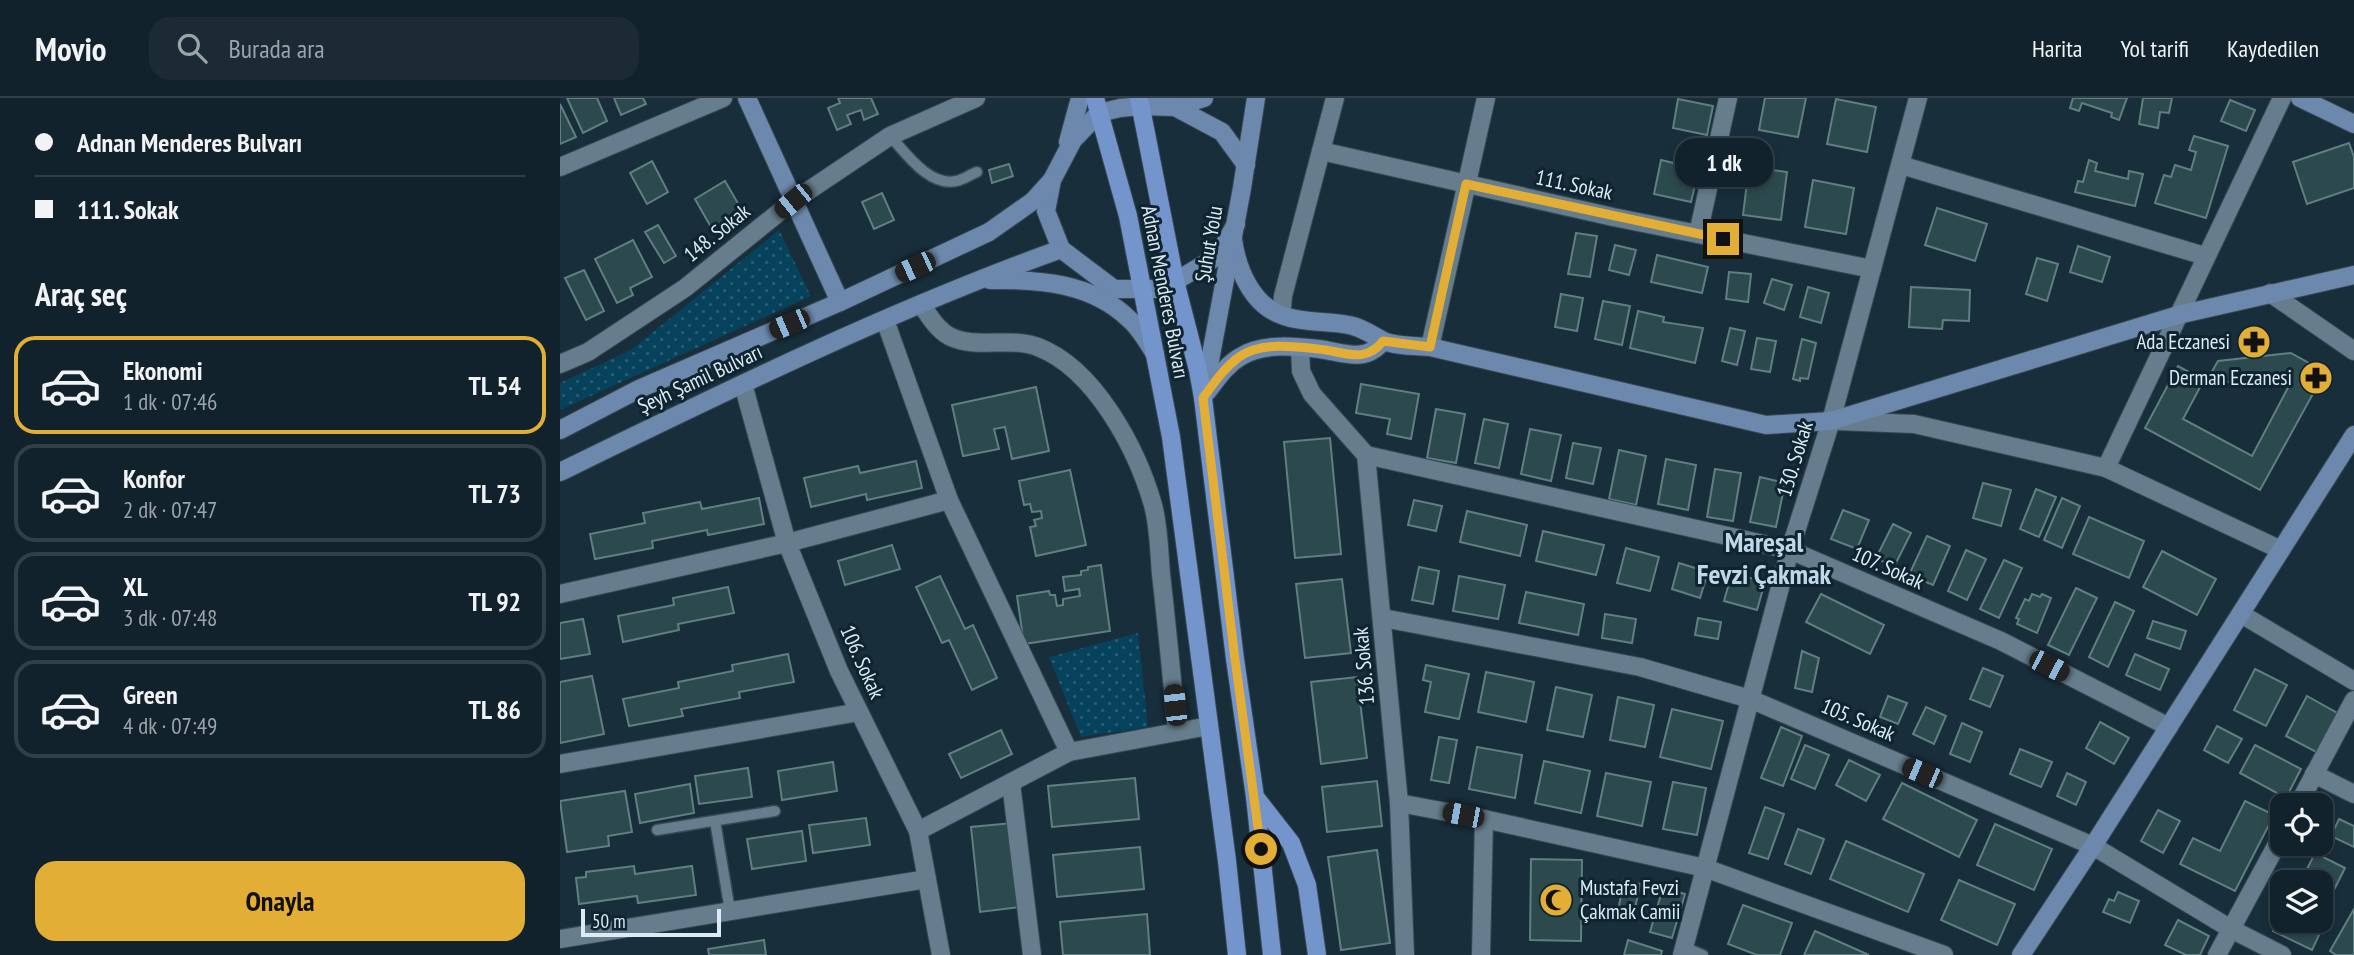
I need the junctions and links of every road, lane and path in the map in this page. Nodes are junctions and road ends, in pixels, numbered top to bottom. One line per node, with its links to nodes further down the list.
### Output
1 (723, 98): 22 (street)
2 (747, 98): 26 (main road)
3 (976, 98): 17 (street, 148. Sokak)
4 (1080, 98): 19 (main road)
5 (1204, 98): 15 (main road)
6 (1256, 98): 21 (main road, Şuhut Yolu)
7 (1335, 98): 18 (street)
8 (1486, 98): 25 (street)
9 (1728, 98): 30 (street)
10 (1918, 98): 20 (street, 130. Sokak)
11 (2281, 98): 32 (street)
12 (2300, 98): 16 (main road)
13 (1140, 102): 14 (main road); 15 (main road); 36 (main road, Adnan Menderes Bulvarı)
14 (1097, 106): 19 (main road); 37 (main road, Adnan Menderes Bulvarı)
15 (1175, 107): 21 (main road)
16 (2354, 124)
17 (890, 136): 23 (lane); 26 (street, 148. Sokak)
18 (1321, 152): 25 (street, 111. Sokak); 41 (street)
19 (1063, 156): 24 (main road)
20 (1901, 164): 32 (street); 33 (street, 130. Sokak)
21 (1246, 165): 29 (main road, Şuhut Yolu)
22 (560, 167)
23 (977, 172)
24 (1052, 180): 27 (main road); 28 (main road)
25 (1466, 184): 30 (street, 111. Sokak); 45 (street)
26 (793, 201): 39 (main road); 49 (street, 148. Sokak)
27 (1046, 211): 28 (main road); 31 (main road)
28 (989, 232): 39 (main road, Şeyh Şamil Bulvarı)
29 (1234, 232): 36 (main road); 44 (main road); 51 (main road, Şuhut Yolu)
30 (1698, 234): 33 (street, 111. Sokak)
31 (1061, 249): 35 (main road, Şeyh Şamil Bulvarı); 37 (main road)
32 (2205, 256): 42 (street)
33 (1872, 269): 52 (street, 130. Sokak)
34 (2354, 275): 38 (main road)
35 (976, 281): 40 (main road, Şeyh Şamil Bulvarı); 48 (main road)
36 (1175, 281): 37 (main road); 51 (main road, Adnan Menderes Bulvarı)
37 (1142, 290): 48 (main road, Adnan Menderes Bulvarı)
38 (2270, 293): 42 (main road); 47 (street)
39 (840, 302): 53 (main road, Şeyh Şamil Bulvarı)
40 (921, 304): 43 (main road, Şeyh Şamil Bulvarı); 71 (street)
41 (1282, 307)
42 (2178, 316): 52 (main road); 56 (street)
43 (885, 320): 50 (main road, Şeyh Şamil Bulvarı); 58 (street)
44 (1383, 341): 45 (main road); 46 (main road)
45 (1430, 347): 52 (main road)
46 (1300, 348): 51 (main road); 55 (street)
47 (2354, 351)
48 (1155, 354): 69 (main road, Adnan Menderes Bulvarı)
49 (560, 364)
50 (743, 384): 57 (main road, Şeyh Şamil Bulvarı); 59 (street, 106. Sokak)
51 (1203, 398): 78 (main road, Adnan Menderes Bulvarı)
52 (1831, 421): 56 (street); 60 (street, 130. Sokak)
53 (560, 430)
54 (2354, 435): 61 (main road)
55 (1366, 455): 60 (street, 107. Sokak); 64 (street, 136. Sokak)
56 (2106, 468): 61 (street)
57 (560, 472)
58 (948, 500): 59 (street); 72 (street)
59 (787, 542): 62 (street); 68 (street, 106. Sokak)
60 (1790, 550): 66 (street, 130. Sokak); 70 (street, 107. Sokak)
61 (2281, 550): 63 (main road)
62 (560, 594)
63 (2241, 614): 65 (street); 70 (main road)
64 (1382, 618): 66 (street, 105. Sokak); 79 (street, 136. Sokak)
65 (2354, 681)
66 (1750, 699): 85 (street, 105. Sokak); 87 (street, 130. Sokak)
67 (2354, 700): 74 (street)
68 (859, 712): 73 (street); 84 (street, 106. Sokak)
69 (1209, 726): 71 (street); 95 (main road, Adnan Menderes Bulvarı)
70 (2169, 727): 85 (main road)
71 (1177, 732): 72 (street)
72 (1069, 752): 75 (street)
73 (560, 764)
74 (2314, 774): 76 (street); 77 (street)
75 (1011, 783): 84 (street); 94 (street)
76 (2304, 793)
77 (2354, 794)
78 (1255, 797): 96 (main road, Adnan Menderes Bulvarı); 97 (main road)
79 (1399, 803): 81 (street); 98 (street, 136. Sokak)
80 (775, 811): 82 (lane)
81 (1484, 819): 87 (street); 99 (street)
82 (715, 821): 83 (lane); 89 (lane)
83 (657, 830)
84 (918, 831): 88 (street, 106. Sokak)
85 (2094, 846): 90 (street, 105. Sokak); 102 (main road)
86 (2271, 856): 90 (street)
87 (1705, 868): 92 (street, 130. Sokak); 101 (street)
88 (927, 879): 89 (street); 93 (street, 106. Sokak)
89 (730, 911): 91 (street)
90 (2231, 929): 103 (street); 104 (street, 105. Sokak)
91 (560, 939)
92 (1683, 951): 100 (lane)
93 (941, 955)
94 (1032, 955)
95 (1237, 955)
96 (1272, 955)
97 (1317, 955)
98 (1405, 955)
99 (1481, 955)
100 (1703, 955)
101 (1944, 955)
102 (2021, 955)
103 (2217, 955)
104 (2282, 955)

